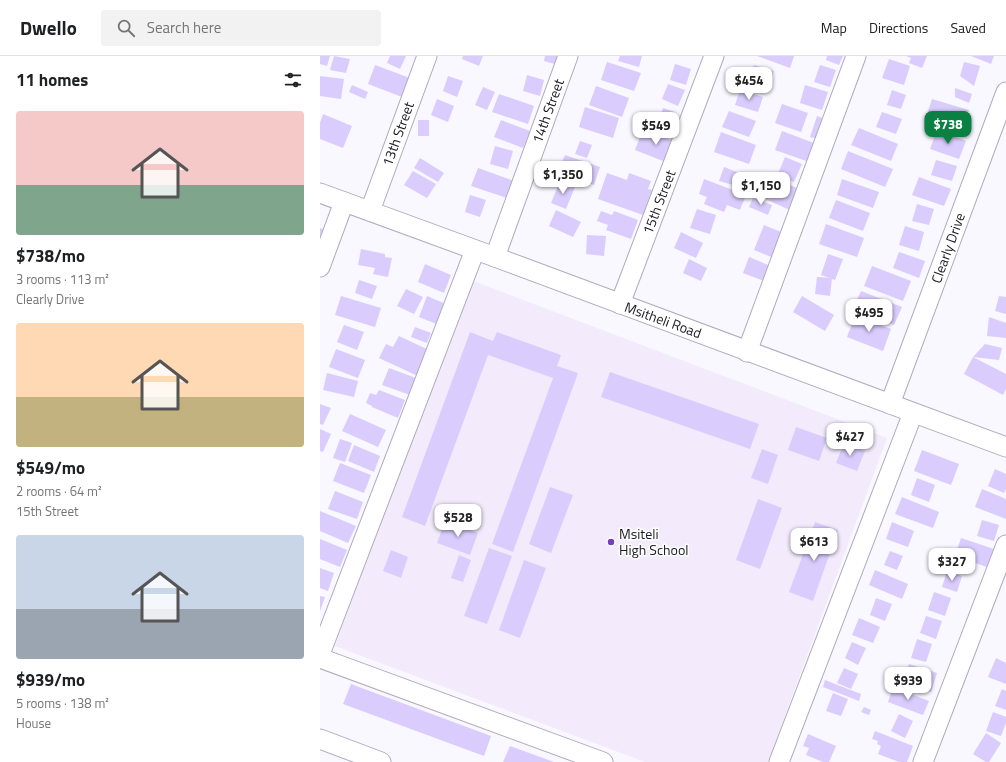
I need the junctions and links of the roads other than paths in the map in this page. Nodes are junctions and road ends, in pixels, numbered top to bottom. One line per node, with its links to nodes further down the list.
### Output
1 (427, 56): 8 (street, 13th Street)
2 (568, 56): 10 (street, 14th Street)
3 (714, 56): 12 (street, 15th Street)
4 (856, 56): 13 (street)
5 (1006, 92): 14 (street, Clearly Drive)
6 (320, 193): 7 (street, Msitheli Road)
7 (344, 202): 8 (street, Msitheli Road); 11 (street)
8 (370, 211): 9 (street, Msitheli Road)
9 (475, 250): 10 (street, Msitheli Road); 18 (street)
10 (495, 257): 12 (street, Msitheli Road)
11 (320, 267)
12 (620, 304): 13 (street, Msitheli Road)
13 (747, 352): 14 (street, Msitheli Road)
14 (890, 404): 15 (street, Msitheli Road)
15 (913, 413): 16 (street, Msitheli Road); 23 (street)
16 (1006, 447)
17 (1006, 545): 24 (street)
18 (320, 654)
19 (320, 658): 22 (street)
20 (320, 739): 21 (street)
21 (381, 762)
22 (603, 762)
23 (779, 762)
24 (923, 762)

